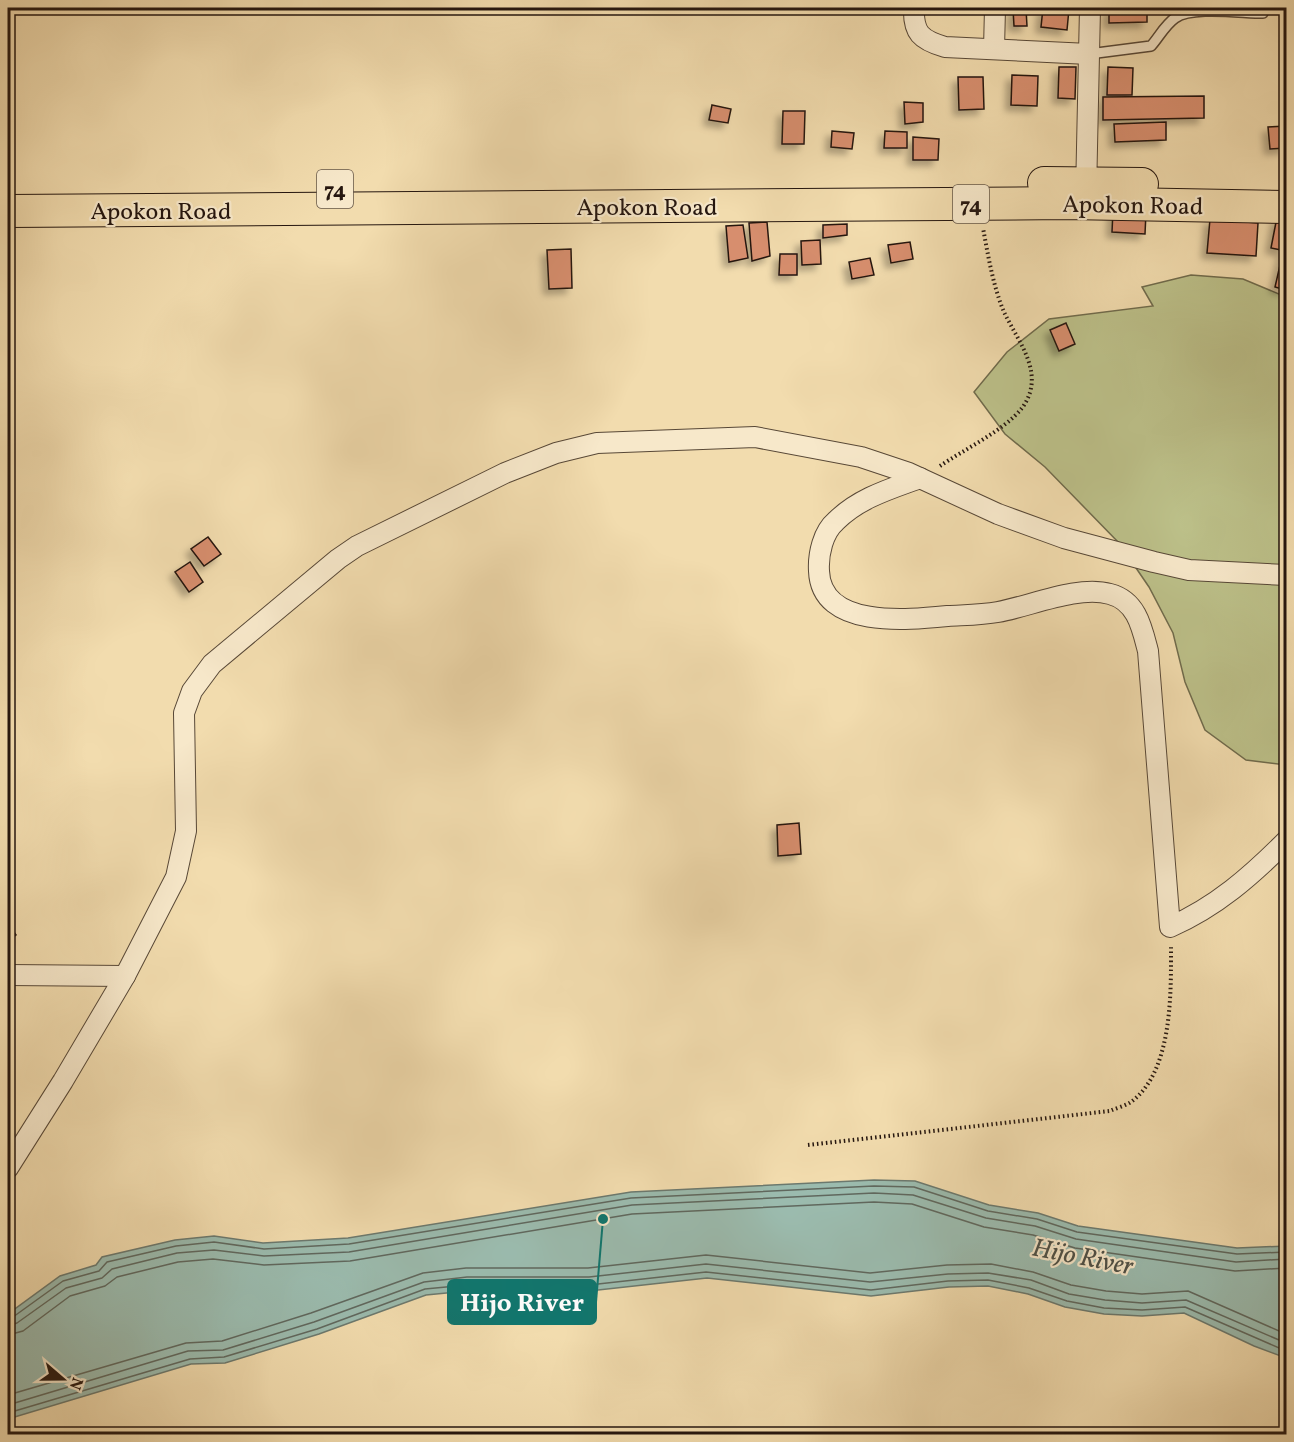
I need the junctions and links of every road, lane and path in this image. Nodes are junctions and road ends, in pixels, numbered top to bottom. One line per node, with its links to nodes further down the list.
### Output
1 (914, 8): 5 (street)
2 (995, 8): 5 (street)
3 (1090, 8): 6 (street)
4 (1263, 14): 6 (lane)
5 (994, 50): 6 (street)
6 (1089, 54): 9 (street)
7 (1287, 186): 9 (highway, Apokon Road / 74)
8 (8, 190): 9 (highway, Apokon Road / 74)
9 (1086, 194): 10 (highway, Apokon Road / 74); 11 (highway, Apokon Road / 74)
10 (978, 203): 12 (highway, Apokon Road / 74); 13 (path)
11 (1287, 207)
12 (8, 211)
13 (920, 478): 14 (street); 16 (street); 18 (street)
14 (1287, 575)
15 (1287, 841): 16 (street)
16 (1170, 927): 19 (path)
17 (8, 975): 18 (street)
18 (125, 976): 20 (street)
19 (808, 1145)
20 (8, 1168)

